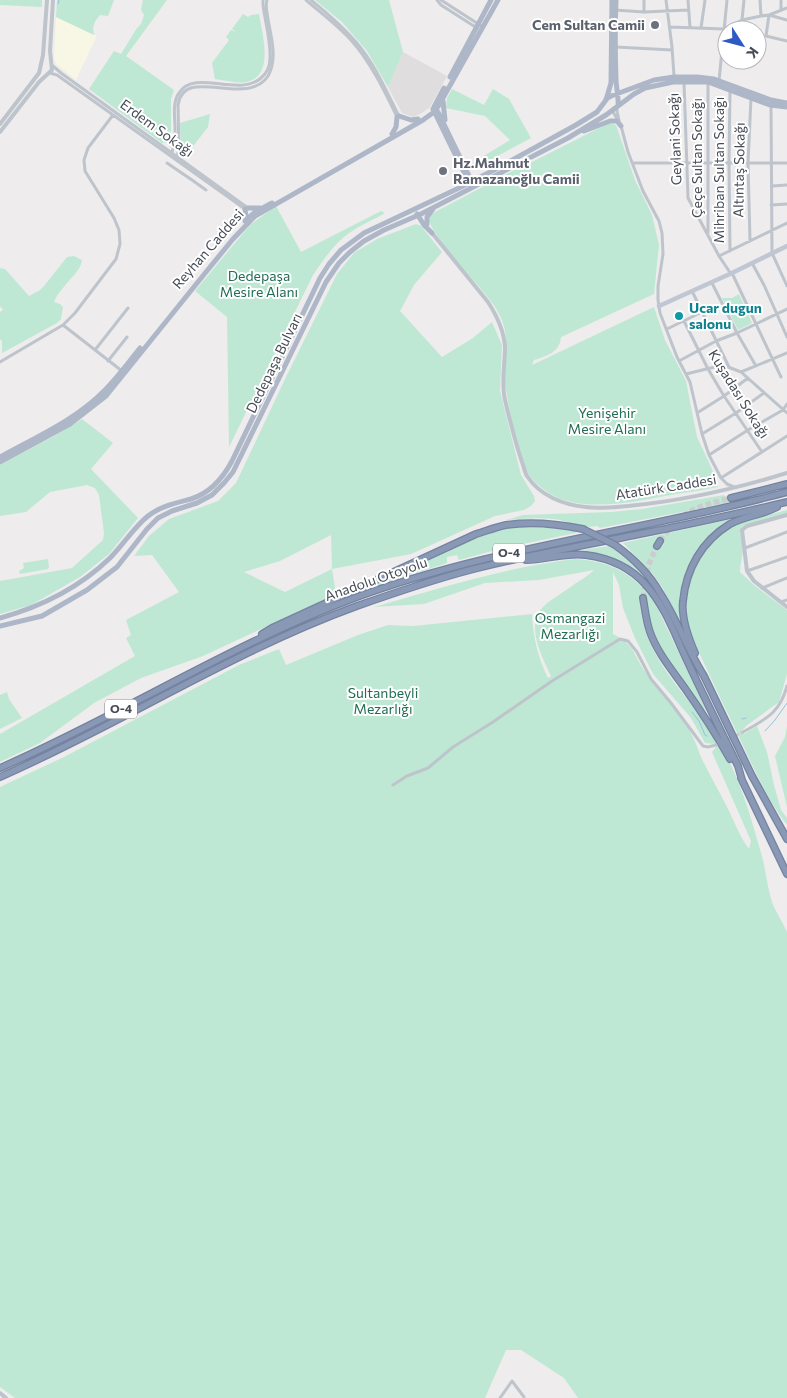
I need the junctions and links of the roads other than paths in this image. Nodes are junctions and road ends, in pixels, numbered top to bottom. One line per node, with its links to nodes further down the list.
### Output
1 (47, 0): 39 (street)
2 (54, 0): 40 (street)
3 (263, 0): 70 (street)
4 (267, 0): 73 (street)
5 (306, 0): 60 (street)
6 (311, 0): 60 (street)
7 (436, 0): 31 (street)
8 (441, 0): 31 (street)
9 (491, 0): 31 (main road)
10 (498, 0): 31 (main road)
11 (614, 0): 21 (main road); 52 (main road)
12 (644, 0): 25 (street)
13 (666, 0): 24 (street)
14 (688, 0): 22 (street)
15 (705, 0): 34 (street)
16 (727, 0): 28 (street)
17 (744, 0): 29 (street)
18 (760, 0): 27 (street)
19 (781, 0): 23 (street)
20 (787, 8): 23 (street)
21 (615, 10): 25 (street); 37 (main road)
22 (688, 10): 24 (street); 33 (street)
23 (781, 10): 26 (street)
24 (667, 11): 25 (street); 32 (street)
25 (644, 12)
26 (769, 15): 27 (street); 30 (street); 36 (street)
27 (761, 16): 29 (street)
28 (725, 20)
29 (742, 20)
30 (787, 20)
31 (479, 27): 50 (main road); 57 (main road)
32 (670, 27): 33 (street); 38 (street)
33 (690, 27): 34 (street)
34 (701, 28): 35 (street)
35 (717, 29)
36 (787, 41)
37 (615, 47): 38 (street); 49 (main road)
38 (672, 50): 43 (street)
39 (41, 65): 40 (street); 42 (street); 48 (street)
40 (52, 65): 42 (street); 71 (street, Erdem Sokağı)
41 (720, 70): 44 (street)
42 (48, 73): 48 (street); 59 (street, Erdem Sokağı)
43 (674, 80): 44 (main road); 45 (main road); 49 (main road, Dedepaşa Bulvarı); 55 (main road, Dedepaşa Bulvarı)
44 (719, 80): 53 (main road)
45 (684, 82): 46 (main road); 81 (street, Geylani Sokağı)
46 (708, 82): 47 (main road); 75 (street, Çeçe Sultan Sokağı)
47 (730, 90): 51 (main road); 76 (street, Mihriban Sultan Sokağı)
48 (26, 94): 62 (street); 67 (street)
49 (616, 94): 52 (main road, Dedepaşa Bulvarı); 55 (main road)
50 (443, 98): 57 (main road); 65 (main road)
51 (751, 98): 53 (main road); 77 (street, Altıntaş Sokağı)
52 (606, 100): 58 (main road); 84 (main road, Dedepaşa Bulvarı)
53 (771, 102): 54 (main road); 56 (main road); 78 (street)
54 (787, 103)
55 (617, 106): 58 (main road, Dedepaşa Bulvarı); 64 (street)
56 (787, 107)
57 (434, 110): 61 (main road); 63 (main road); 65 (main road)
58 (612, 110): 64 (street); 69 (main road, Dedepaşa Bulvarı)
59 (113, 115): 73 (street, Erdem Sokağı); 122 (street)
60 (398, 116): 61 (main road); 66 (main road); 68 (main road)
61 (420, 120): 63 (main road); 66 (main road)
62 (0, 124)
63 (440, 126): 83 (main road)
64 (621, 126): 69 (main road); 74 (street)
65 (447, 127): 83 (main road)
66 (404, 128): 68 (main road, Reyhan Caddesi); 96 (main road)
67 (0, 132)
68 (392, 134): 92 (main road, Reyhan Caddesi)
69 (568, 138): 85 (main road, Dedepaşa Bulvarı)
70 (174, 142): 71 (street); 72 (street)
71 (163, 147): 72 (street, Erdem Sokağı)
72 (172, 153): 73 (street)
73 (176, 159): 82 (street); 94 (street, Erdem Sokağı)
74 (633, 163): 81 (street); 115 (street)
75 (708, 163): 76 (street); 81 (street); 104 (street, Çeçe Sultan Sokağı)
76 (729, 163): 77 (street); 107 (street, Mihriban Sultan Sokağı)
77 (748, 163): 78 (street); 105 (street, Altıntaş Sokağı)
78 (770, 163): 79 (street); 87 (street)
79 (787, 163)
80 (167, 164): 82 (street)
81 (687, 164): 104 (street, Geylani Sokağı)
82 (172, 168): 89 (street)
83 (466, 172): 84 (main road); 85 (main road); 88 (main road)
84 (486, 174): 85 (main road, Dedepaşa Bulvarı)
85 (471, 184): 88 (main road, Dedepaşa Bulvarı); 93 (main road, Dedepaşa Bulvarı)
86 (787, 185): 87 (street)
87 (772, 186): 91 (street)
88 (459, 188): 95 (main road, Dedepaşa Bulvarı)
89 (206, 190)
90 (787, 204): 91 (street)
91 (771, 205): 102 (street)
92 (265, 206): 94 (main road); 96 (main road, Reyhan Caddesi)
93 (436, 206): 97 (main road, Dedepaşa Bulvarı); 101 (main road)
94 (247, 208): 96 (main road); 99 (main road)
95 (417, 208): 97 (main road); 167 (main road, Dedepaşa Bulvarı)
96 (254, 214): 99 (main road, Reyhan Caddesi); 138 (main road, Reyhan Caddesi)
97 (420, 214): 98 (main road, Dedepaşa Bulvarı); 101 (main road)
98 (408, 220): 101 (main road); 169 (main road, Dedepaşa Bulvarı)
99 (244, 222): 138 (main road, Reyhan Caddesi)
100 (787, 223): 102 (street)
101 (426, 224): 103 (main road)
102 (771, 231): 105 (street); 108 (street)
103 (432, 233): 160 (street, Atatürk Caddesi)
104 (708, 233): 109 (street, Geylani Sokağı)
105 (750, 241): 107 (street)
106 (787, 246): 108 (main road)
107 (730, 251): 109 (street)
108 (772, 254): 110 (main road); 113 (street)
109 (719, 256): 111 (street, Geylani Sokağı)
110 (752, 263): 111 (main road); 119 (street)
111 (732, 274): 112 (main road); 121 (street, Geylani Sokağı)
112 (711, 282): 114 (main road); 124 (street)
113 (787, 286)
114 (692, 291): 115 (main road); 118 (street)
115 (659, 306): 123 (street)
116 (128, 308): 128 (street)
117 (787, 309): 119 (street)
118 (702, 312): 120 (street); 127 (street)
119 (777, 314): 121 (street); 126 (street)
120 (684, 321): 123 (street); 129 (street, Kuşadası Sokağı)
121 (756, 323): 124 (street); 131 (street, Geylani Sokağı)
122 (64, 325): 128 (street); 134 (street)
123 (666, 329): 133 (street)
124 (737, 333): 127 (street); 135 (street)
125 (126, 337): 132 (street)
126 (787, 337)
127 (716, 341): 129 (street); 136 (street)
128 (95, 350): 132 (street)
129 (698, 351): 133 (street); 137 (street, Kuşadası Sokağı)
130 (787, 353): 131 (street)
131 (772, 359): 135 (street); 141 (street, Geylani Sokağı)
132 (108, 360): 138 (street)
133 (679, 361): 140 (street)
134 (0, 362)
135 (756, 366): 139 (street)
136 (729, 368): 137 (street); 139 (street)
137 (708, 369): 140 (street); 144 (street, Kuşadası Sokağı)
138 (123, 372): 155 (main road, Reyhan Caddesi); 156 (main road, Reyhan Caddesi)
139 (741, 372): 142 (street)
140 (686, 374): 147 (street)
141 (781, 377)
142 (748, 378): 143 (street); 144 (street)
143 (764, 393): 146 (street); 148 (street)
144 (724, 396): 147 (street); 148 (street, Kuşadası Sokağı)
145 (787, 404): 146 (street)
146 (783, 410): 149 (street); 150 (street)
147 (697, 413): 151 (street)
148 (736, 413): 150 (street, Kuşadası Sokağı); 151 (street)
149 (787, 413)
150 (748, 430): 153 (street, Kuşadası Sokağı); 154 (street)
151 (702, 434): 154 (street)
152 (787, 436): 153 (street)
153 (762, 452): 158 (street)
154 (709, 455): 158 (street)
155 (0, 457)
156 (0, 462)
157 (787, 473): 160 (street, Atatürk Caddesi)
158 (722, 478): 160 (street)
159 (787, 484): 162 (highway)
160 (734, 487)
161 (787, 492): 186 (highway, Anadolu Otoyolu / O-4)
162 (731, 498)
163 (787, 502): 170 (highway, Anadolu Otoyolu / O-4); 187 (highway)
164 (787, 515): 166 (street)
165 (787, 532): 166 (street)
166 (745, 548): 172 (street)
167 (116, 552): 169 (main road); 171 (main road, Dedepaşa Bulvarı)
168 (787, 557): 172 (street)
169 (123, 560): 173 (main road, Dedepaşa Bulvarı)
170 (508, 561): 192 (highway, Anadolu Otoyolu / O-4); 193 (highway)
171 (103, 564): 173 (main road); 179 (main road, Dedepaşa Bulvarı)
172 (747, 571): 175 (street)
173 (110, 573): 182 (main road, Dedepaşa Bulvarı)
174 (787, 578): 175 (street)
175 (762, 588): 178 (street)
176 (643, 598): 193 (highway)
177 (787, 600): 178 (street)
178 (781, 602): 180 (street)
179 (43, 603): 181 (main road, Dedepaşa Bulvarı); 182 (main road)
180 (787, 607)
181 (29, 609): 183 (main road, Dedepaşa Bulvarı); 184 (main road)
182 (45, 614): 184 (main road, Dedepaşa Bulvarı)
183 (0, 618)
184 (31, 619): 185 (main road, Dedepaşa Bulvarı)
185 (0, 626)
186 (241, 647): 187 (highway, bridge); 191 (highway, Anadolu Otoyolu / O-4)
187 (704, 676): 195 (highway)
188 (787, 686): 189 (street)
189 (743, 732)
190 (716, 745): 194 (street)
191 (0, 768)
192 (0, 777)
193 (742, 780): 196 (highway)
194 (393, 785)
195 (787, 839)
196 (787, 874)
197 (0, 1393): 199 (street)
198 (524, 1397): 200 (street)
199 (6, 1398)
200 (500, 1398)

